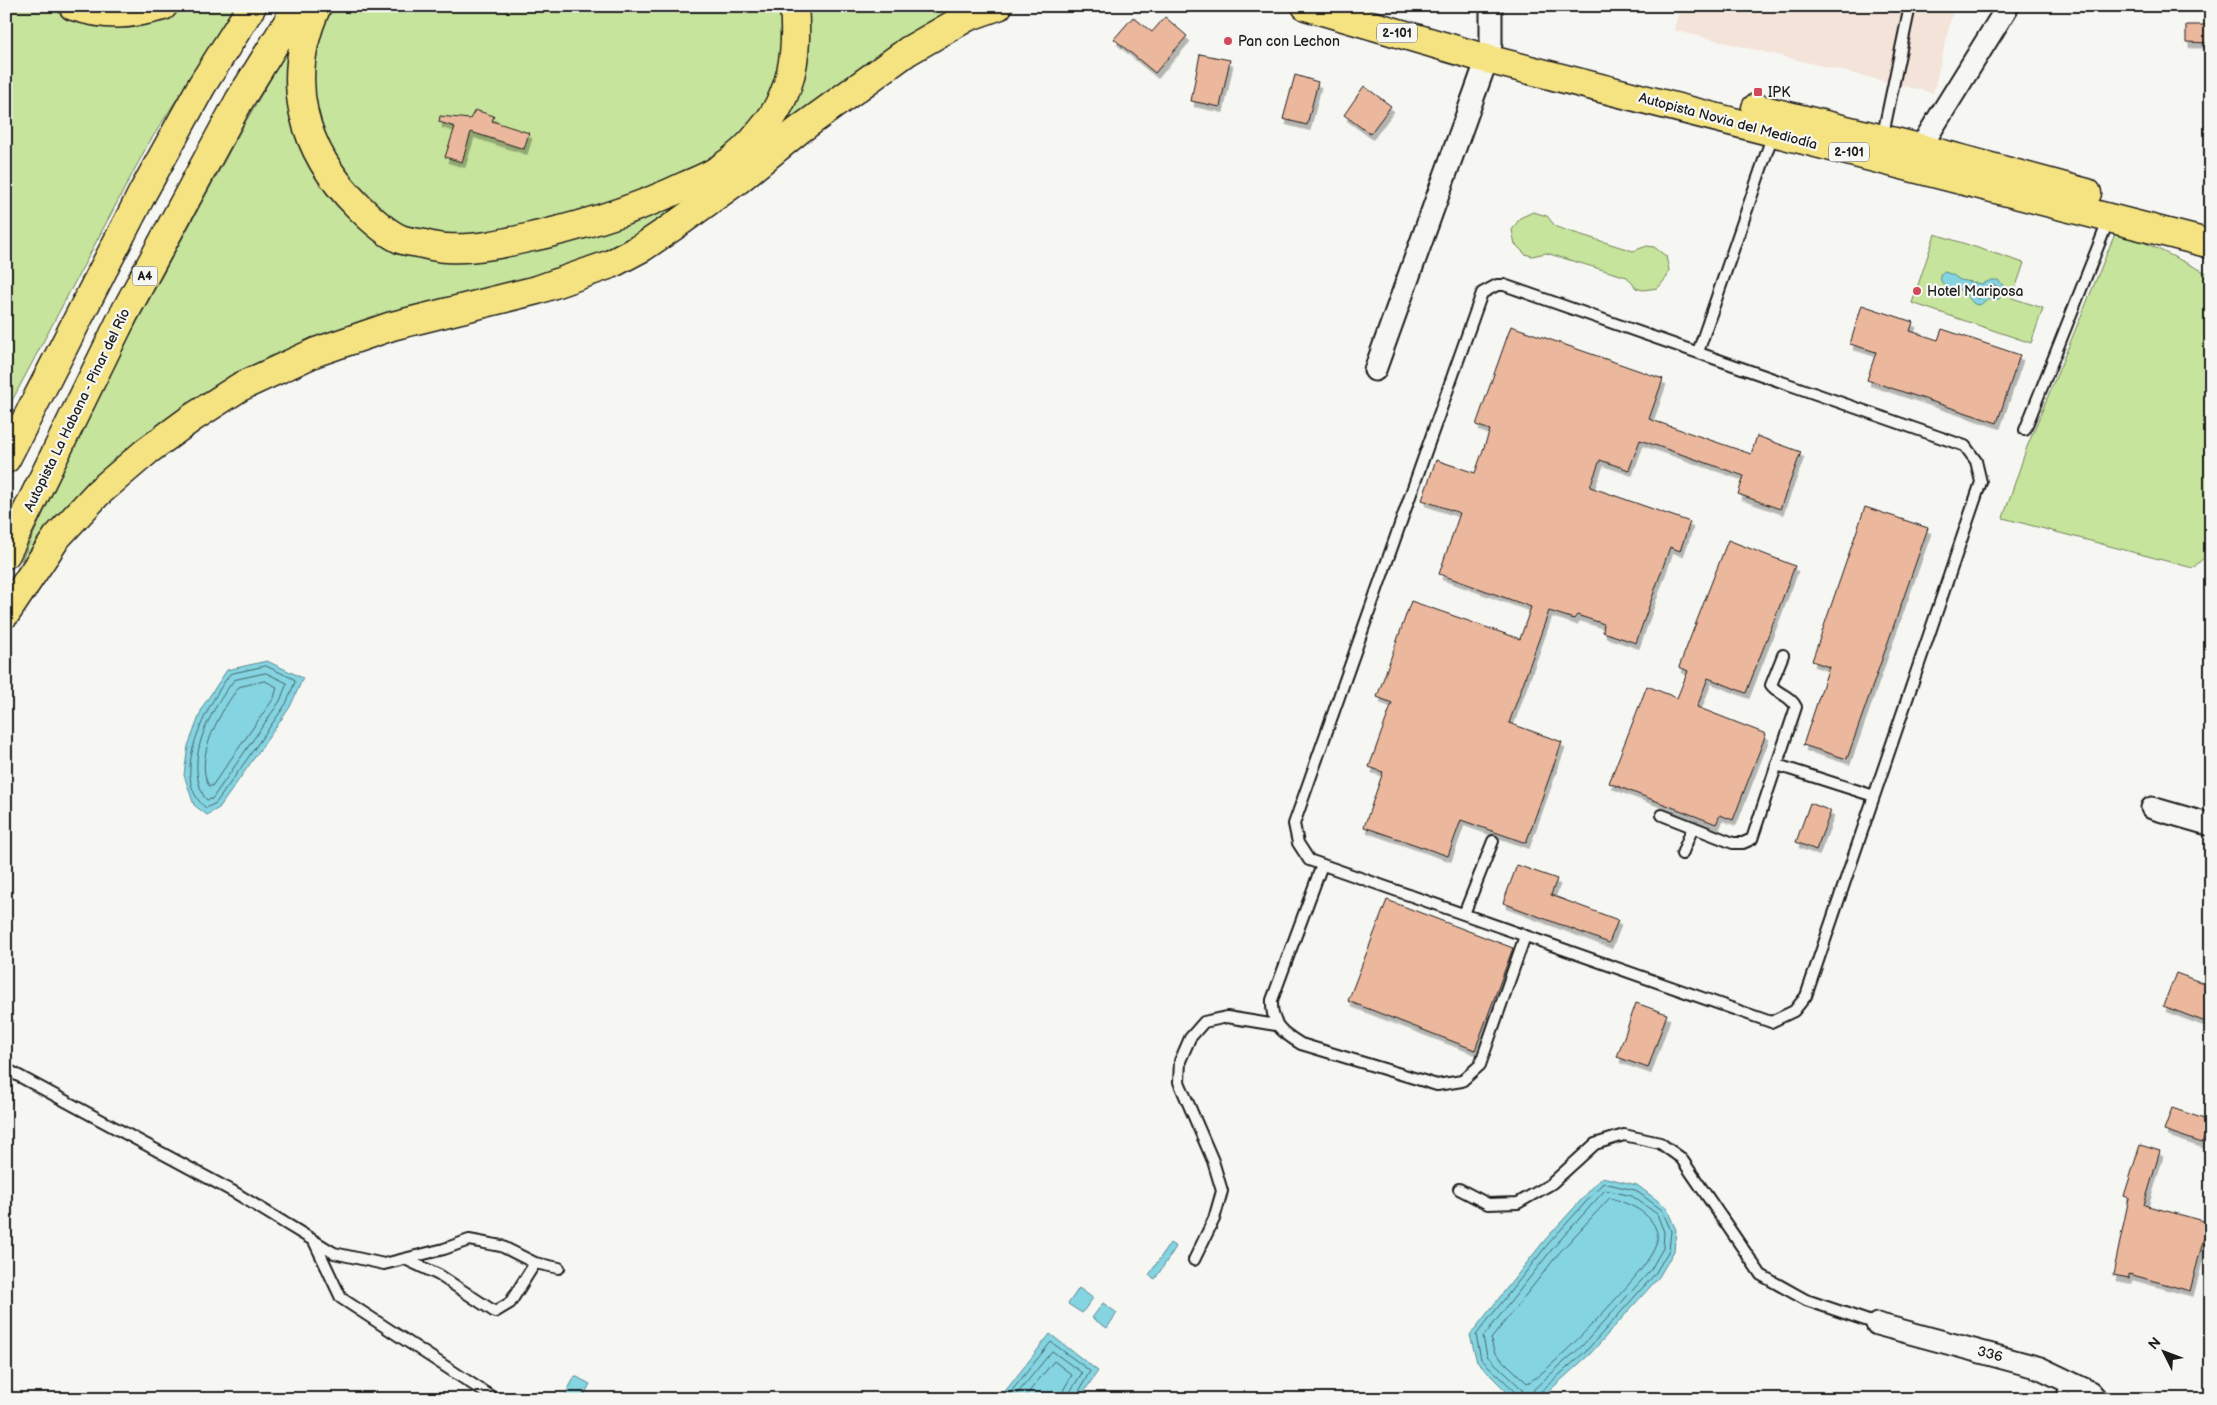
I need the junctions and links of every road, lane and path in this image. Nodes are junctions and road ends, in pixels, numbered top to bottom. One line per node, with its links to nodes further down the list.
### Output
1 (73, 6): 2 (highway)
2 (163, 6)
3 (252, 6): 23 (highway)
4 (298, 6): 24 (highway, Autopista La Habana - Pinar del Río / A4)
5 (318, 6): 6 (highway)
6 (794, 6)
7 (998, 6): 25 (highway)
8 (1306, 6): 13 (highway, Autopista Novia del Mediodía / 2-101)
9 (1362, 6): 13 (highway, Autopista Novia del Mediodía / 2-101)
10 (1491, 6): 13 (street)
11 (1910, 6): 15 (lane)
12 (2008, 6): 16 (street)
13 (1489, 52): 14 (highway, Autopista Novia del Mediodía / 2-101); 21 (street)
14 (1777, 123): 15 (highway, Autopista Novia del Mediodía / 2-101); 16 (highway, Autopista Novia del Mediodía / 2-101); 20 (lane)
15 (1882, 140): 16 (highway, Autopista Novia del Mediodía / 2-101)
16 (1917, 158): 17 (highway, Autopista Novia del Mediodía / 2-101); 18 (highway, Autopista Novia del Mediodía / 2-101)
17 (2109, 218): 19 (highway, Autopista Novia del Mediodía / 2-101); 22 (lane)
18 (2211, 226)
19 (2211, 244)
20 (1698, 352): 28 (lane); 35 (lane)
21 (1375, 370)
22 (2024, 430)
23 (6, 459)
24 (6, 554)
25 (6, 613)
26 (1783, 655): 27 (lane)
27 (1777, 765): 28 (lane); 32 (lane)
28 (1874, 796): 37 (lane)
29 (2152, 808): 31 (street)
30 (1662, 816): 32 (lane)
31 (2211, 825)
32 (1693, 827): 34 (lane)
33 (1493, 841): 36 (lane)
34 (1682, 854)
35 (1322, 865): 36 (lane); 38 (lane)
36 (1464, 914): 37 (lane)
37 (1525, 936): 38 (lane)
38 (1276, 1025): 43 (lane)
39 (6, 1069): 41 (lane)
40 (1458, 1189): 46 (lane)
41 (314, 1240): 42 (lane); 48 (lane)
42 (406, 1259): 44 (lane); 44 (lane)
43 (1194, 1260)
44 (535, 1263): 45 (lane)
45 (559, 1268)
46 (1877, 1324): 47 (street, 336)
47 (2065, 1390): 49 (street, 336)
48 (495, 1399)
49 (2096, 1399)

